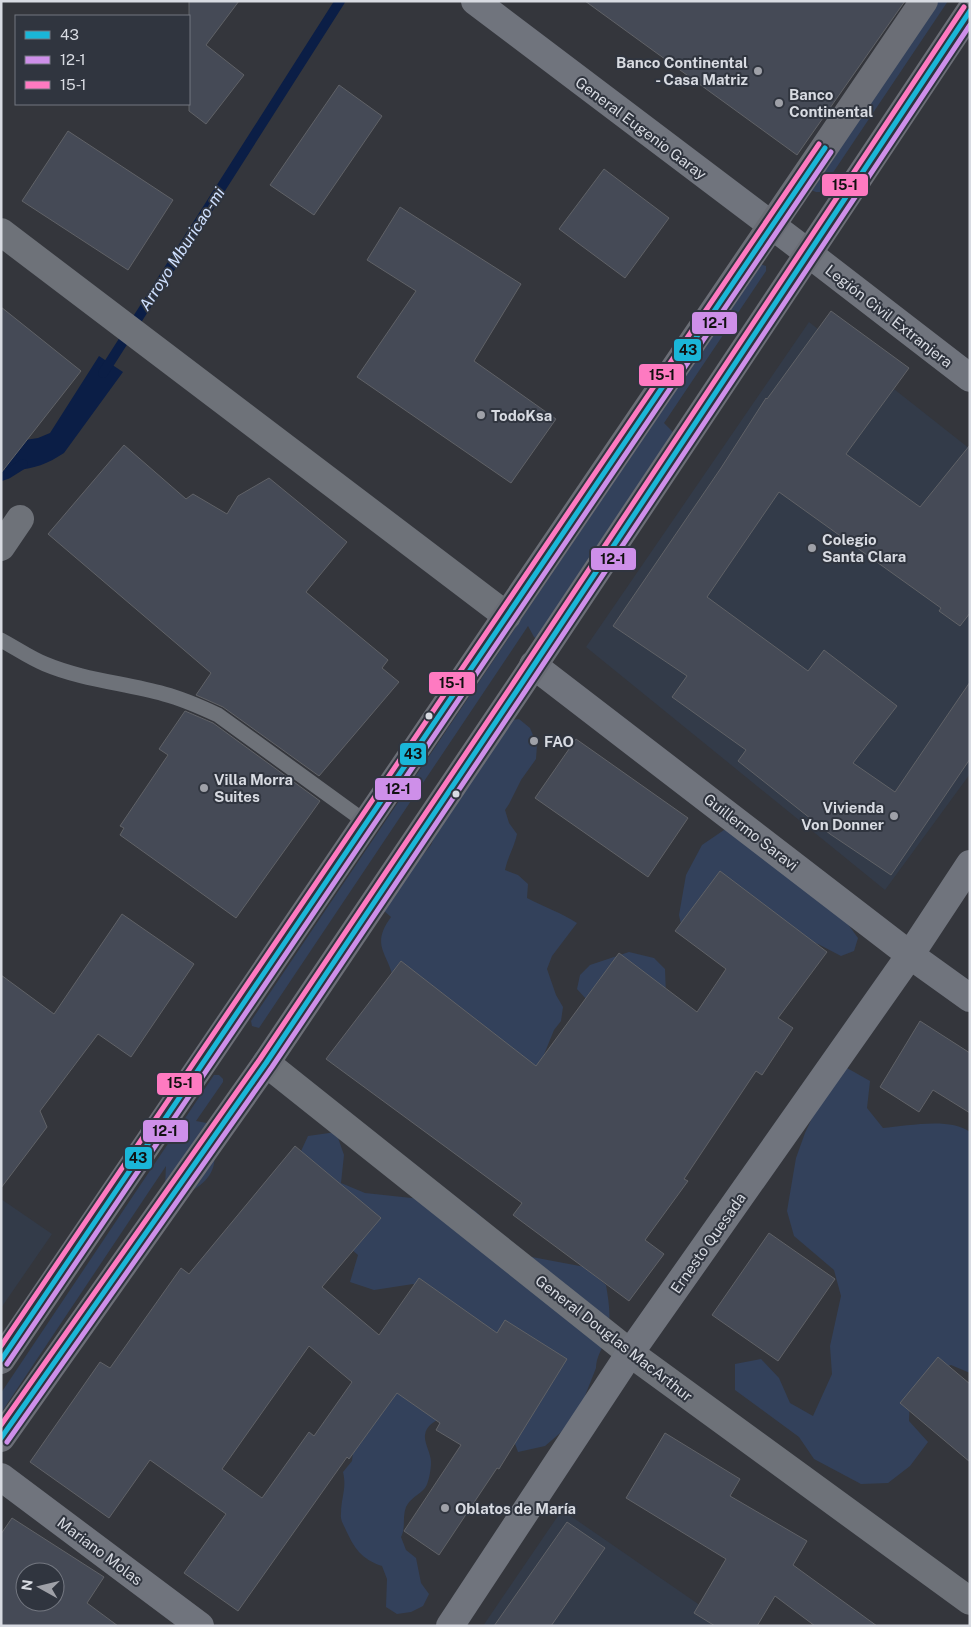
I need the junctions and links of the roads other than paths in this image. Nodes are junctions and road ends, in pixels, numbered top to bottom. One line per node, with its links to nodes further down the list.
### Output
1 (475, 1): 4 (street, General Eugenio Garay)
2 (924, 1): 4 (highway)
3 (970, 11): 6 (highway)
4 (772, 226): 6 (street, General Eugenio Garay); 10 (highway)
5 (1, 232): 10 (street)
6 (808, 253): 7 (street, Legión Civil Extranjera); 12 (highway)
7 (970, 378)
8 (20, 519): 9 (street)
9 (1, 547)
10 (507, 616): 13 (highway)
11 (1, 640): 13 (lane)
12 (533, 665): 15 (street, Guillermo Saravi); 17 (highway)
13 (367, 823): 19 (highway)
14 (970, 864): 15 (street, Ernesto Quesada)
15 (910, 954): 16 (street, Guillermo Saravi); 18 (street, Ernesto Quesada)
16 (970, 998)
17 (266, 1063): 18 (street, General Douglas MacArthur); 20 (highway)
18 (630, 1353): 22 (street, General Douglas MacArthur); 24 (street, Ernesto Quesada)
19 (1, 1360)
20 (1, 1438)
21 (1, 1477): 23 (street, Mariano Molas)
22 (970, 1601)
23 (200, 1626)
24 (450, 1626)

